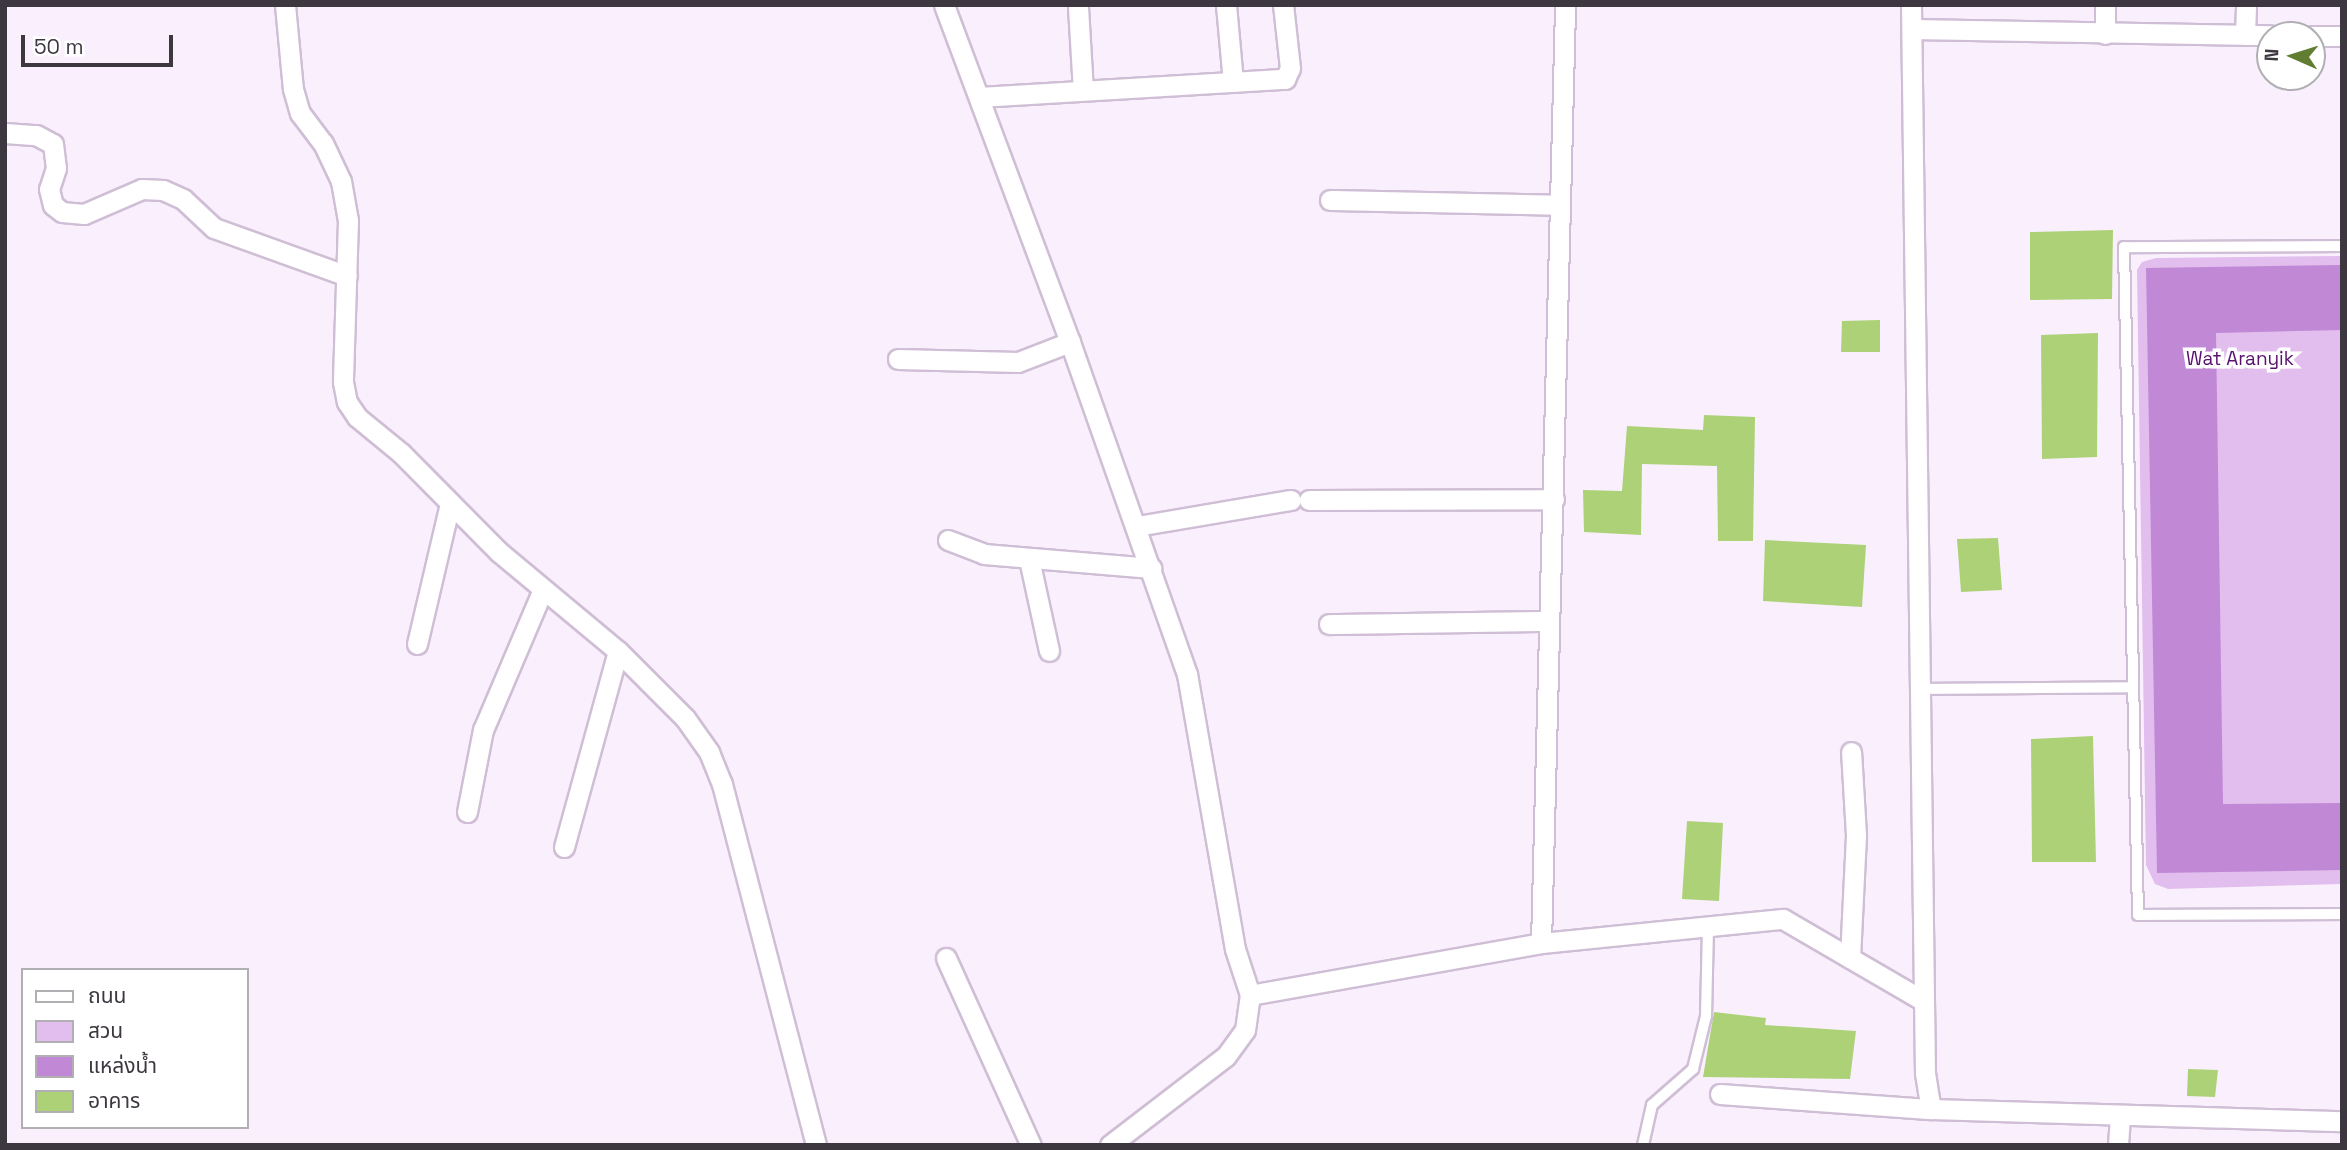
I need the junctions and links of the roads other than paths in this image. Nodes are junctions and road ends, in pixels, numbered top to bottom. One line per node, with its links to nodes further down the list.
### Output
1 (285, 5): 21 (street)
2 (944, 5): 16 (street)
3 (1226, 5): 14 (street)
4 (1283, 5): 14 (street)
5 (1565, 5): 19 (street)
6 (1911, 5): 10 (street)
7 (2105, 5): 11 (street)
8 (2246, 5): 12 (street)
9 (1077, 7): 15 (street)
10 (1912, 29): 11 (street); 37 (street)
11 (2105, 34): 12 (street)
12 (2245, 35): 13 (street)
13 (2256, 35)
14 (1233, 82): 15 (street)
15 (1083, 90): 16 (street)
16 (979, 97): 22 (street)
17 (5, 133): 21 (street)
18 (1330, 200): 19 (street)
19 (1560, 205): 24 (street)
20 (2342, 246): 36 (lane)
21 (346, 276): 25 (street)
22 (1070, 342): 23 (street); 26 (street)
23 (898, 359)
24 (1554, 499): 26 (street); 31 (street)
25 (450, 503): 30 (street); 33 (street)
26 (1137, 526): 29 (street)
27 (948, 540): 28 (street)
28 (1029, 559): 29 (street); 35 (street)
29 (1151, 568): 46 (street)
30 (543, 589): 34 (street); 39 (street)
31 (1546, 621): 32 (street); 43 (street)
32 (1329, 624)
33 (417, 644)
34 (618, 651): 40 (street); 52 (street)
35 (1049, 651)
36 (2132, 687): 37 (lane); 41 (lane)
37 (1922, 689): 47 (street)
38 (1850, 752): 45 (street)
39 (467, 812)
40 (564, 847)
41 (2342, 914)
42 (1708, 927): 43 (street); 45 (street); 55 (lane)
43 (1541, 943): 46 (street)
44 (946, 958): 53 (street)
45 (1850, 958): 47 (street)
46 (1250, 995): 54 (street)
47 (1924, 1001): 49 (street)
48 (1720, 1094): 49 (street)
49 (1931, 1108): 50 (street)
50 (2120, 1116): 51 (street); 56 (street)
51 (2342, 1121)
52 (816, 1145)
53 (1031, 1145)
54 (1110, 1145)
55 (1643, 1145)
56 (2118, 1145)

